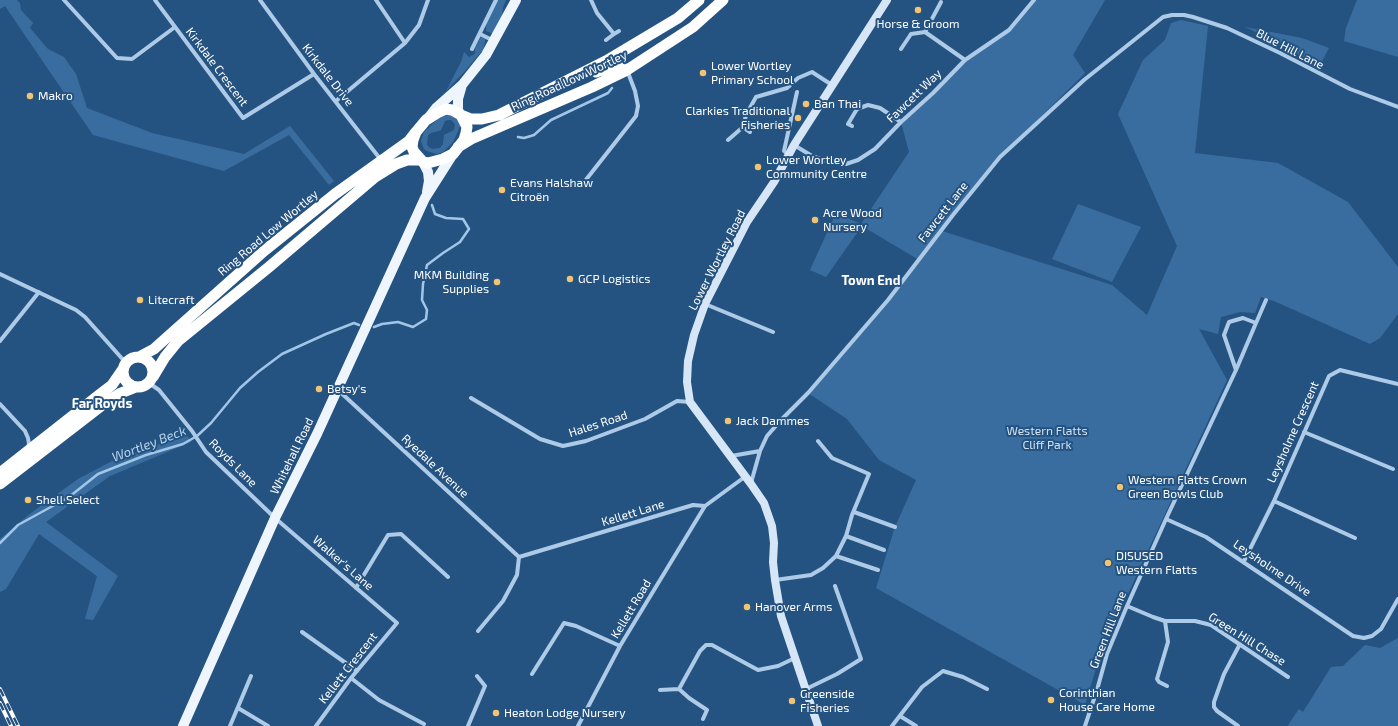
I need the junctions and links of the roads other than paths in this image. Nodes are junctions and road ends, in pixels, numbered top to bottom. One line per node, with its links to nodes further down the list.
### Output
1 (64, 0): 15 (street)
2 (155, 0): 15 (street, Kirkdale Crescent)
3 (260, 0): 27 (street, Kirkdale Drive)
4 (376, 0): 22 (street)
5 (428, 0): 22 (street)
6 (496, 0): 18 (street)
7 (516, 0): 21 (main road)
8 (591, 0): 19 (street)
9 (700, 0): 28 (highway, Ring Road Low Wortley)
10 (723, 0): 26 (highway, Ring Road Low Wortley)
11 (887, 0): 30 (street, Lower Wortley Road)
12 (1030, 1): 25 (street, Fawcett Way)
13 (941, 2): 17 (street)
14 (1172, 15): 33 (street, Blue Hill Lane); 68 (street, Fawcett Lane)
15 (175, 27): 27 (street, Kirkdale Crescent)
16 (619, 31): 19 (street)
17 (925, 32): 24 (street); 25 (street)
18 (480, 34): 21 (street); 23 (street)
19 (614, 34): 20 (street)
20 (606, 40)
21 (494, 41): 29 (main road)
22 (405, 43): 32 (street)
23 (472, 49)
24 (901, 49)
25 (965, 60): 36 (street, Fawcett Way)
26 (627, 70): 28 (highway); 43 (highway, Ring Road Low Wortley); 47 (street)
27 (314, 74): 32 (street, Kirkdale Drive)
28 (563, 83): 34 (highway, Ring Road Low Wortley)
29 (462, 85): 34 (main road); 35 (main road)
30 (832, 85): 38 (street); 42 (street, Lower Wortley Road)
31 (797, 92): 44 (street)
32 (336, 101): 45 (street, Kirkdale Drive)
33 (1398, 107)
34 (461, 115): 35 (highway); 43 (highway)
35 (426, 120): 39 (highway)
36 (901, 122): 37 (street); 42 (street, Fawcett Way)
37 (852, 126)
38 (743, 127): 40 (street); 41 (street)
39 (416, 132): 45 (highway, Ring Road Low Wortley); 46 (highway)
40 (750, 132)
41 (728, 140)
42 (794, 145): 44 (street, Lower Wortley Road)
43 (455, 151): 46 (highway); 48 (main road, Whitehall Road)
44 (789, 155): 52 (street, Lower Wortley Road)
45 (381, 160): 56 (highway, Ring Road Low Wortley)
46 (422, 161): 48 (main road, Whitehall Road); 59 (highway)
47 (585, 181)
48 (425, 198): 62 (main road, Whitehall Road)
49 (0, 274): 50 (street)
50 (39, 292): 55 (street); 57 (street)
51 (1266, 300): 53 (street, Green Hill Lane)
52 (705, 304): 54 (street); 64 (street, Lower Wortley Road)
53 (1256, 323): 58 (street, Green Hill Lane); 58 (street)
54 (773, 332)
55 (0, 341)
56 (139, 357): 57 (highway); 59 (highway)
57 (125, 366): 61 (highway); 69 (highway)
58 (1236, 370): 80 (street, Green Hill Lane)
59 (151, 380): 61 (highway); 79 (street, Royds Lane)
60 (1398, 384): 66 (street, Leysholme Crescent)
61 (136, 387): 74 (highway)
62 (338, 390): 79 (main road, Whitehall Road); 86 (street, Ryedale Avenue)
63 (471, 398): 64 (street, Hales Road)
64 (690, 402): 70 (street, Lower Wortley Road)
65 (0, 404): 69 (street)
66 (1304, 432): 71 (street); 76 (street, Leysholme Crescent)
67 (818, 441): 78 (street)
68 (760, 451): 70 (street); 75 (street, Fawcett Lane)
69 (26, 452): 72 (highway)
70 (731, 456): 73 (street, Lower Wortley Road)
71 (1393, 469)
72 (0, 473)
73 (746, 476): 75 (street, Lower Wortley Road); 77 (street)
74 (0, 484)
75 (751, 484): 90 (street, Lower Wortley Road)
76 (1274, 501): 83 (street); 87 (street, Leysholme Crescent)
77 (705, 506): 86 (street, Kellett Lane); 100 (street, Kellett Road)
78 (854, 512): 81 (street); 82 (street)
79 (275, 518): 92 (street, Walker's Lane); 117 (main road, Whitehall Road)
80 (1166, 519): 87 (street, Leysholme Drive); 94 (street, Green Hill Lane)
81 (895, 527)
82 (846, 536): 84 (street); 85 (street)
83 (1355, 538)
84 (884, 550)
85 (836, 556): 88 (street); 90 (street)
86 (519, 557): 97 (street)
87 (1244, 561): 93 (street, Leysholme Drive)
88 (878, 570)
89 (448, 577): 92 (street)
90 (775, 580): 101 (street, Lower Wortley Road)
91 (835, 586): 110 (street)
92 (356, 588): 96 (street, Walker's Lane)
93 (1398, 599)
94 (1127, 606): 95 (street, Green Hill Chase); 126 (street, Green Hill Lane)
95 (1165, 621): 99 (street, Green Hill Chase); 108 (street)
96 (397, 623): 102 (street, Kellett Crescent)
97 (478, 631)
98 (302, 632): 102 (street)
99 (1240, 644): 106 (street, Green Hill Chase); 127 (street)
100 (620, 646): 103 (street); 122 (street, Kellett Road)
101 (795, 658): 109 (street); 110 (street, Lower Wortley Road)
102 (357, 672): 107 (street, Kellett Crescent)
103 (532, 674)
104 (251, 676): 113 (street)
105 (477, 676): 121 (street)
106 (1288, 677)
107 (351, 678): 116 (street); 120 (street, Kellett Crescent)
108 (1167, 686)
109 (679, 689): 112 (street); 115 (street)
110 (805, 689): 123 (street, Lower Wortley Road)
111 (987, 689): 114 (street)
112 (660, 690)
113 (238, 708): 118 (street); 119 (street)
114 (900, 716): 124 (street); 125 (street)
115 (703, 719)
116 (424, 724)
117 (183, 726)
118 (230, 726)
119 (268, 726)
120 (316, 726)
121 (468, 726)
122 (578, 726)
123 (818, 726)
124 (892, 726)
125 (916, 726)
126 (1085, 726)
127 (1238, 726)

